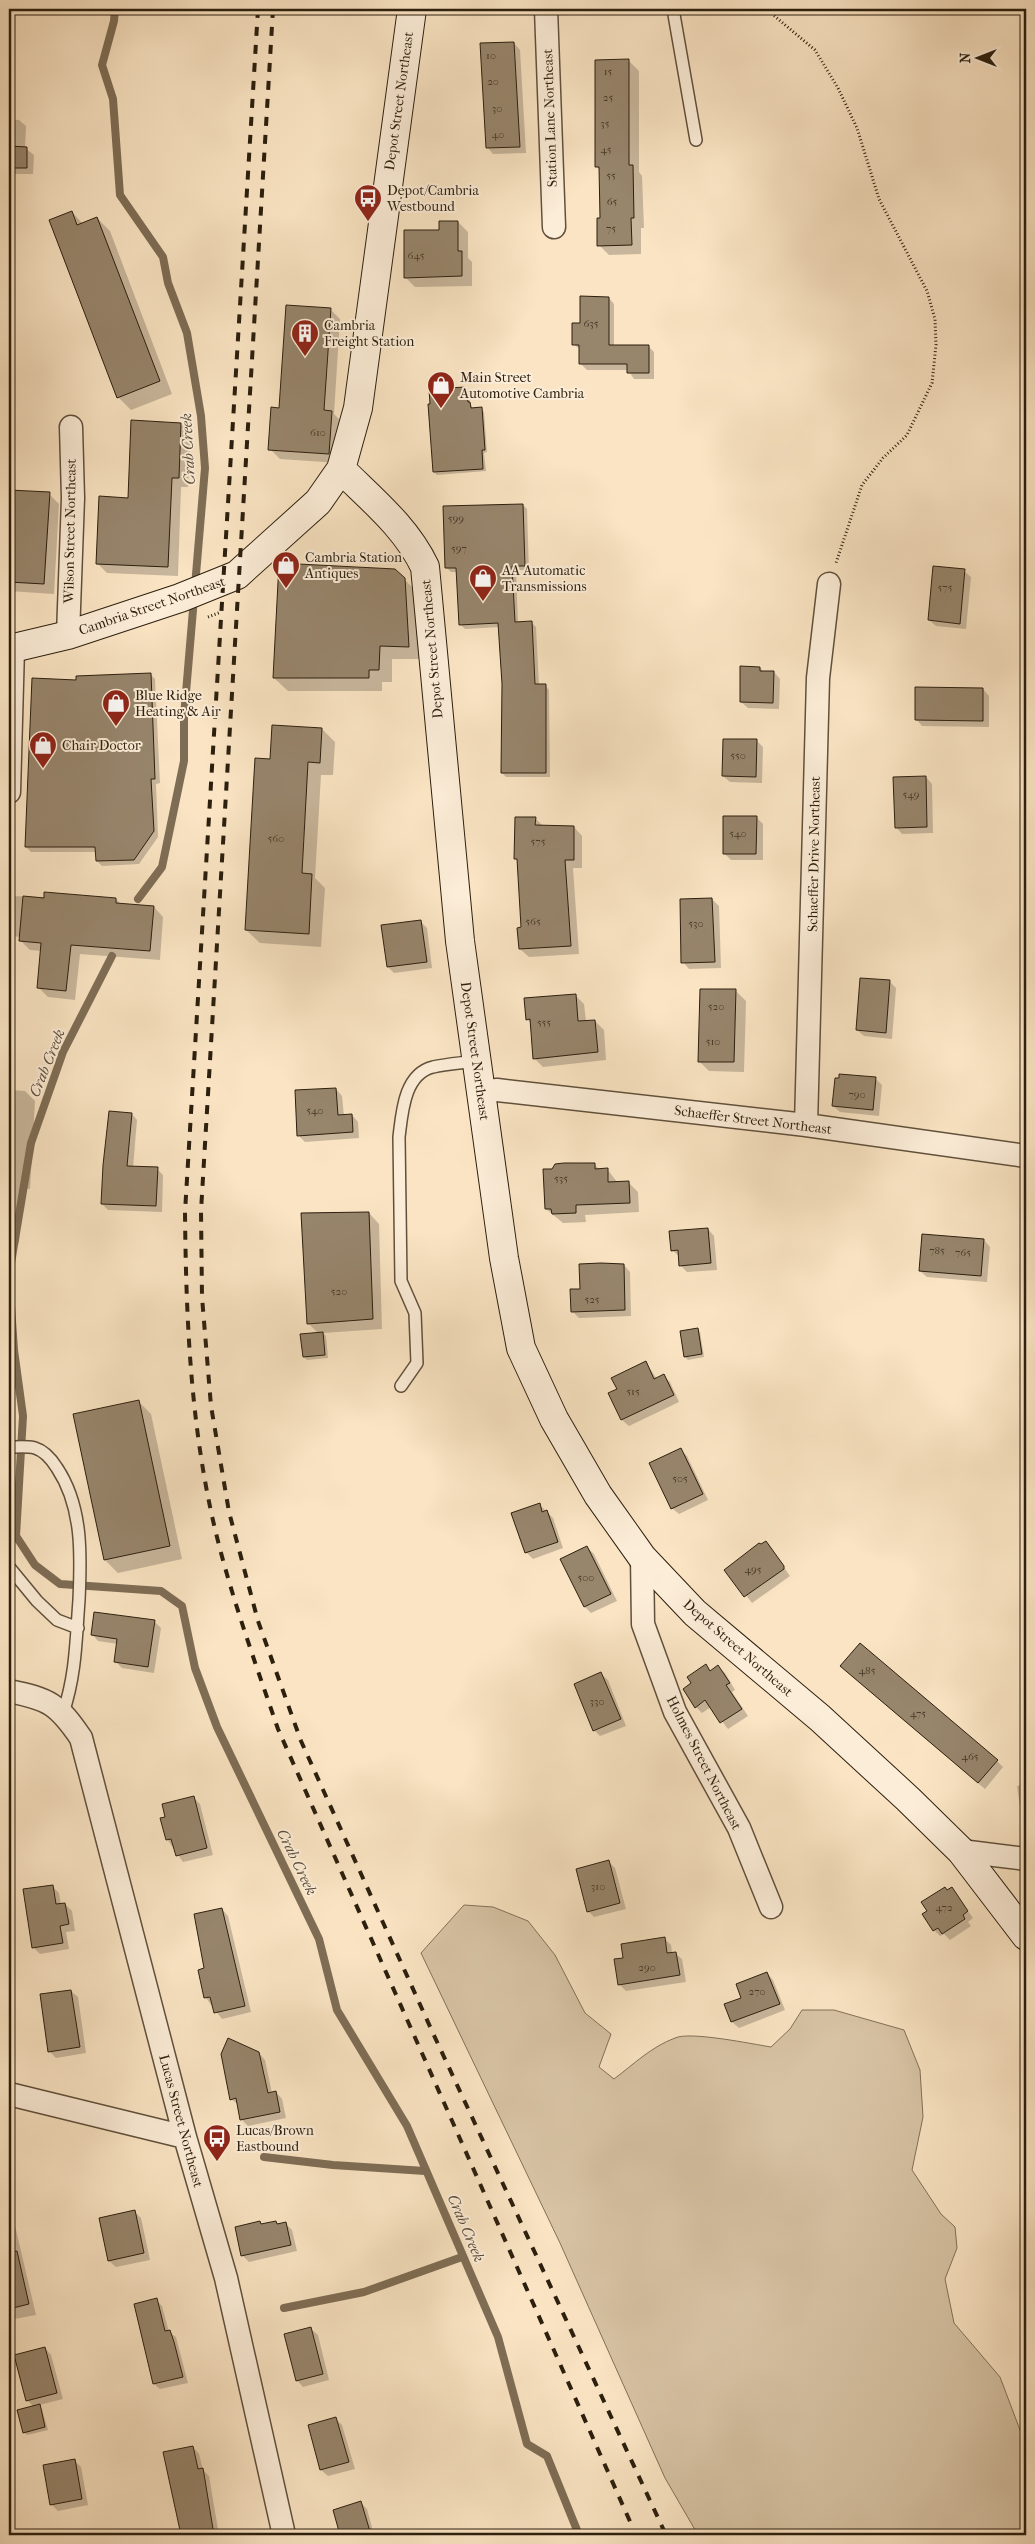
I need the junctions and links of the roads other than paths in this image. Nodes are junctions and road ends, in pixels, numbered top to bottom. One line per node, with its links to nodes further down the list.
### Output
1 (412, 9): 7 (street, Depot Street Northeast)
2 (546, 9): 5 (street, Station Lane Northeast)
3 (673, 9): 4 (lane)
4 (696, 140)
5 (554, 227)
6 (71, 427): 9 (street, Wilson Street Northeast)
7 (341, 469): 9 (street, Cambria Street Northeast); 12 (street, Depot Street Northeast)
8 (829, 584): 14 (street, Schaeffer Drive Northeast)
9 (68, 635): 10 (street, Cambria Street Northeast)
10 (11, 649): 11 (street)
11 (9, 792)
12 (476, 1061): 13 (street, Depot Street Northeast); 16 (lane)
13 (480, 1092): 14 (street, Schaeffer Street Northeast); 18 (street, Depot Street Northeast)
14 (806, 1125): 15 (street, Schaeffer Street Northeast)
15 (1026, 1156)
16 (400, 1386)
17 (9, 1447): 20 (lane)
18 (642, 1557): 23 (street, Depot Street Northeast); 25 (street, Holmes Street Northeast)
19 (9, 1567): 20 (lane)
20 (78, 1628): 22 (lane)
21 (9, 1692): 22 (street)
22 (63, 1713): 28 (street, Lucas Street Northeast)
23 (960, 1851): 24 (street); 26 (street, Depot Street Northeast)
24 (1026, 1859)
25 (771, 1907)
26 (1026, 1936)
27 (9, 2094): 28 (street)
28 (185, 2137): 29 (street, Lucas Street Northeast)
29 (284, 2535)

